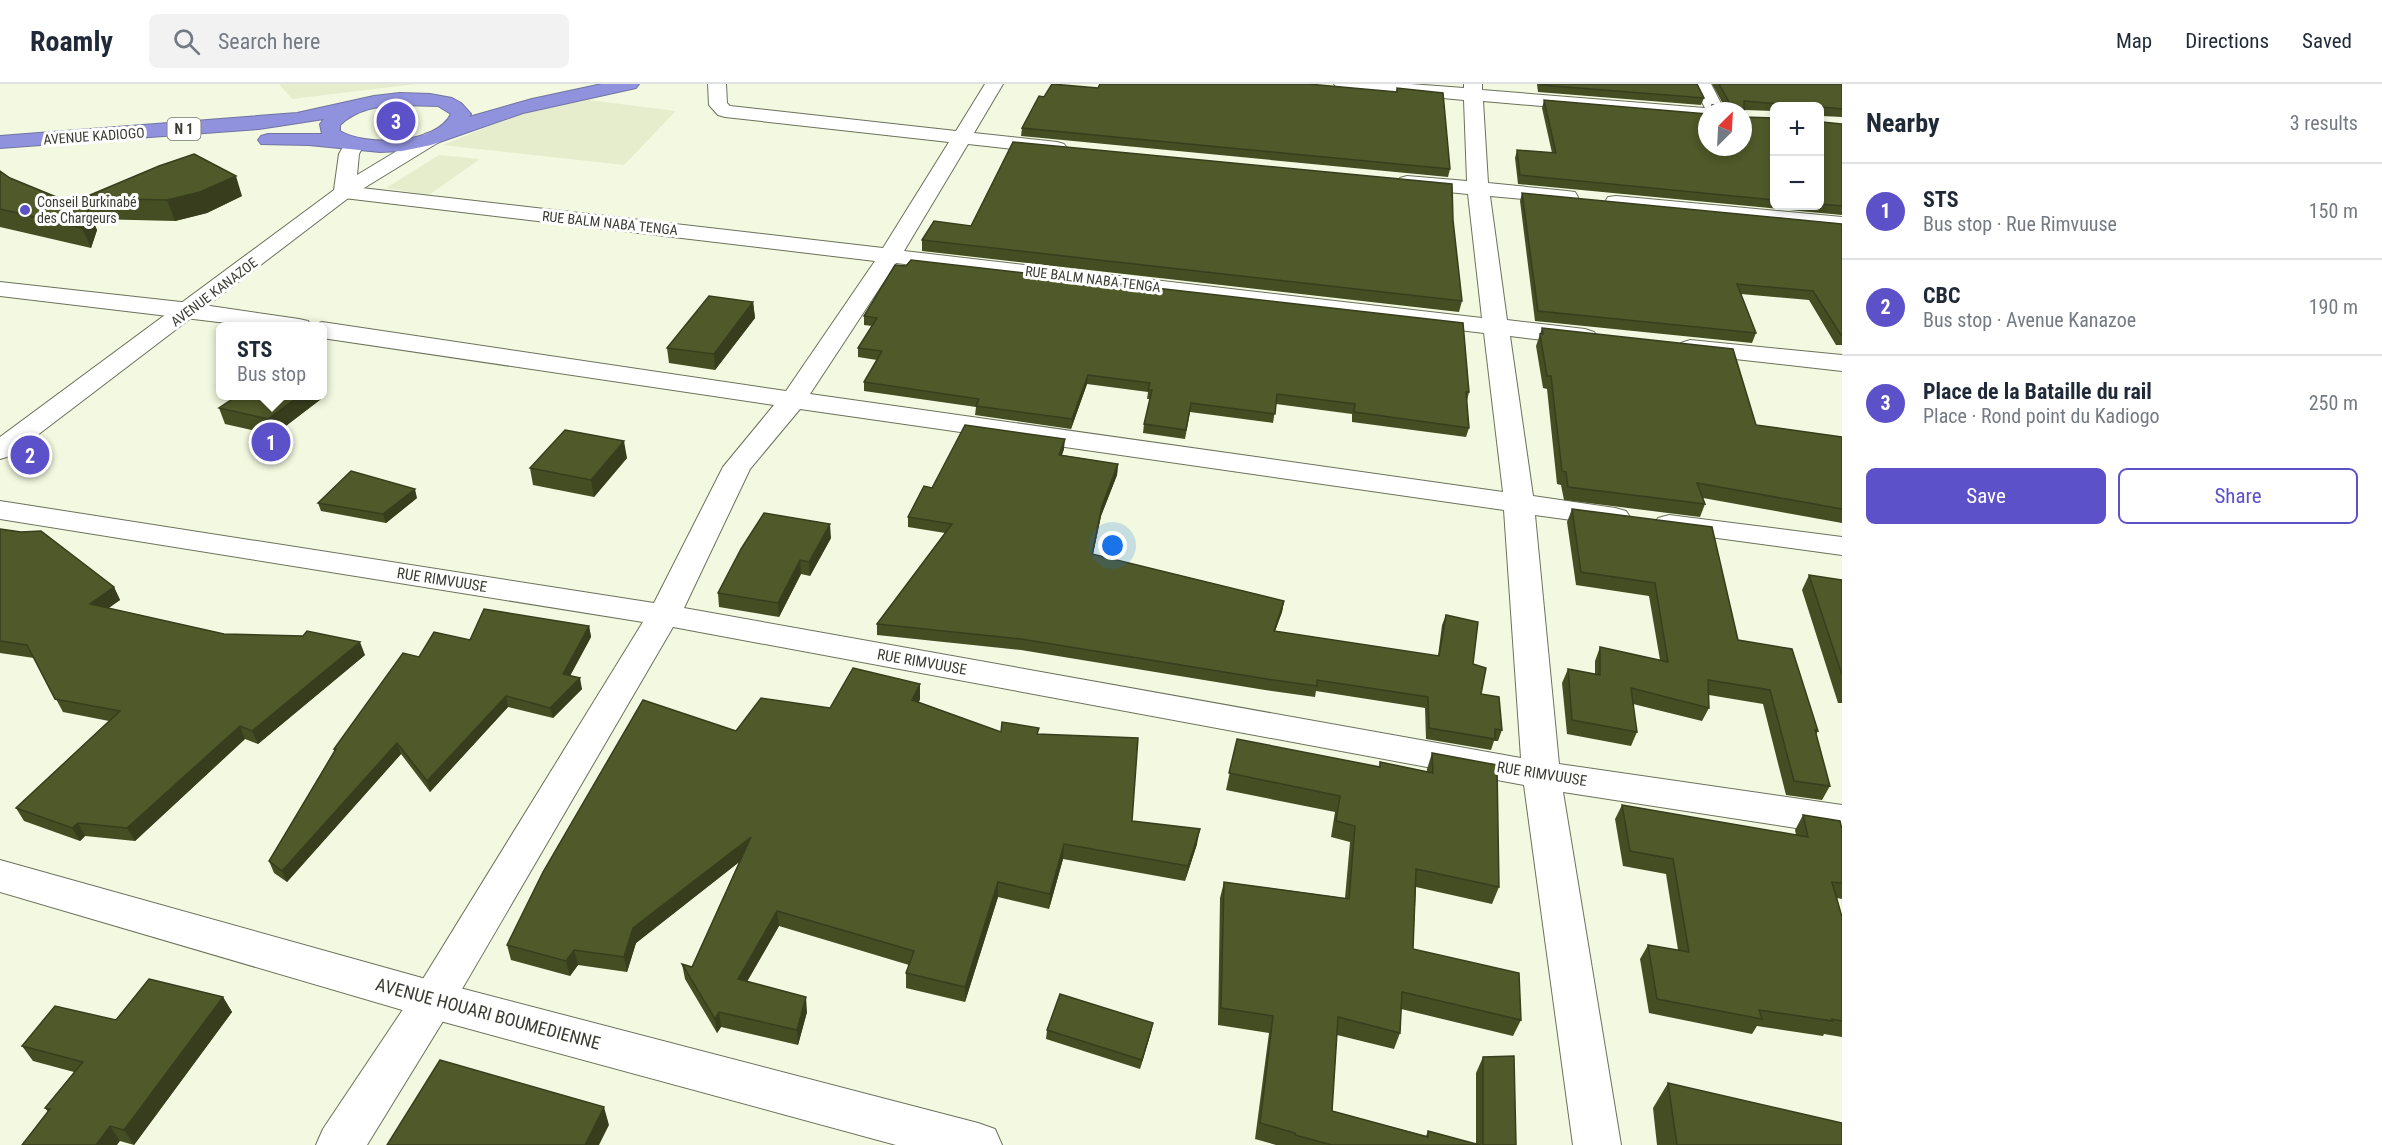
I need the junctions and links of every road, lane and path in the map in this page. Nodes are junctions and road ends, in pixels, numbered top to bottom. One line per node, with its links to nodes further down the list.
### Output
1 (585, 84): 8 (highway)
2 (630, 84): 14 (highway, N 1)
3 (717, 84): 15 (street)
4 (994, 84): 15 (street)
5 (1343, 84): 7 (street)
6 (1702, 84): 11 (street)
7 (1473, 89): 13 (street); 21 (street)
8 (511, 92)
9 (467, 96): 10 (highway, N 1)
10 (425, 99): 12 (highway, N 1); 14 (highway)
11 (1711, 102)
12 (367, 104): 16 (highway, AVENUE KADIOGO / N 1); 17 (highway)
13 (1698, 113)
14 (440, 134): 17 (highway, N 1); 22 (street, AVENUE KANAZOE)
15 (962, 139): 18 (street); 24 (street)
16 (0, 142)
17 (351, 144): 19 (highway, AVENUE KADIOGO / N 1); 22 (street)
18 (1079, 150)
19 (0, 156)
20 (1384, 180): 21 (street)
21 (1478, 189): 23 (street); 28 (street)
22 (344, 192): 24 (street, RUE BALM NABA TENGA); 26 (street, AVENUE KANAZOE)
23 (1842, 224)
24 (891, 254): 28 (street, RUE BALM NABA TENGA); 33 (street)
25 (0, 289): 26 (street)
26 (190, 310): 27 (street); 34 (street, AVENUE KANAZOE)
27 (267, 322)
28 (1497, 328): 30 (street, RUE BALM NABA TENGA); 35 (street)
29 (327, 331): 33 (street)
30 (1604, 339)
31 (1663, 345): 32 (street)
32 (1842, 363)
33 (793, 400): 35 (street); 38 (street)
34 (0, 450)
35 (1519, 505): 37 (street); 39 (street)
36 (0, 510): 38 (street, RUE RIMVUUSE)
37 (1842, 546)
38 (664, 615): 39 (street, RUE RIMVUUSE); 42 (street)
39 (1541, 774): 40 (street, RUE RIMVUUSE); 45 (street)
40 (1842, 820)
41 (0, 876): 42 (street, AVENUE HOUARI BOUMEDIENNE)
42 (433, 1000): 43 (street); 44 (street, AVENUE HOUARI BOUMEDIENNE)
43 (339, 1145)
44 (978, 1145)
45 (1597, 1145)

